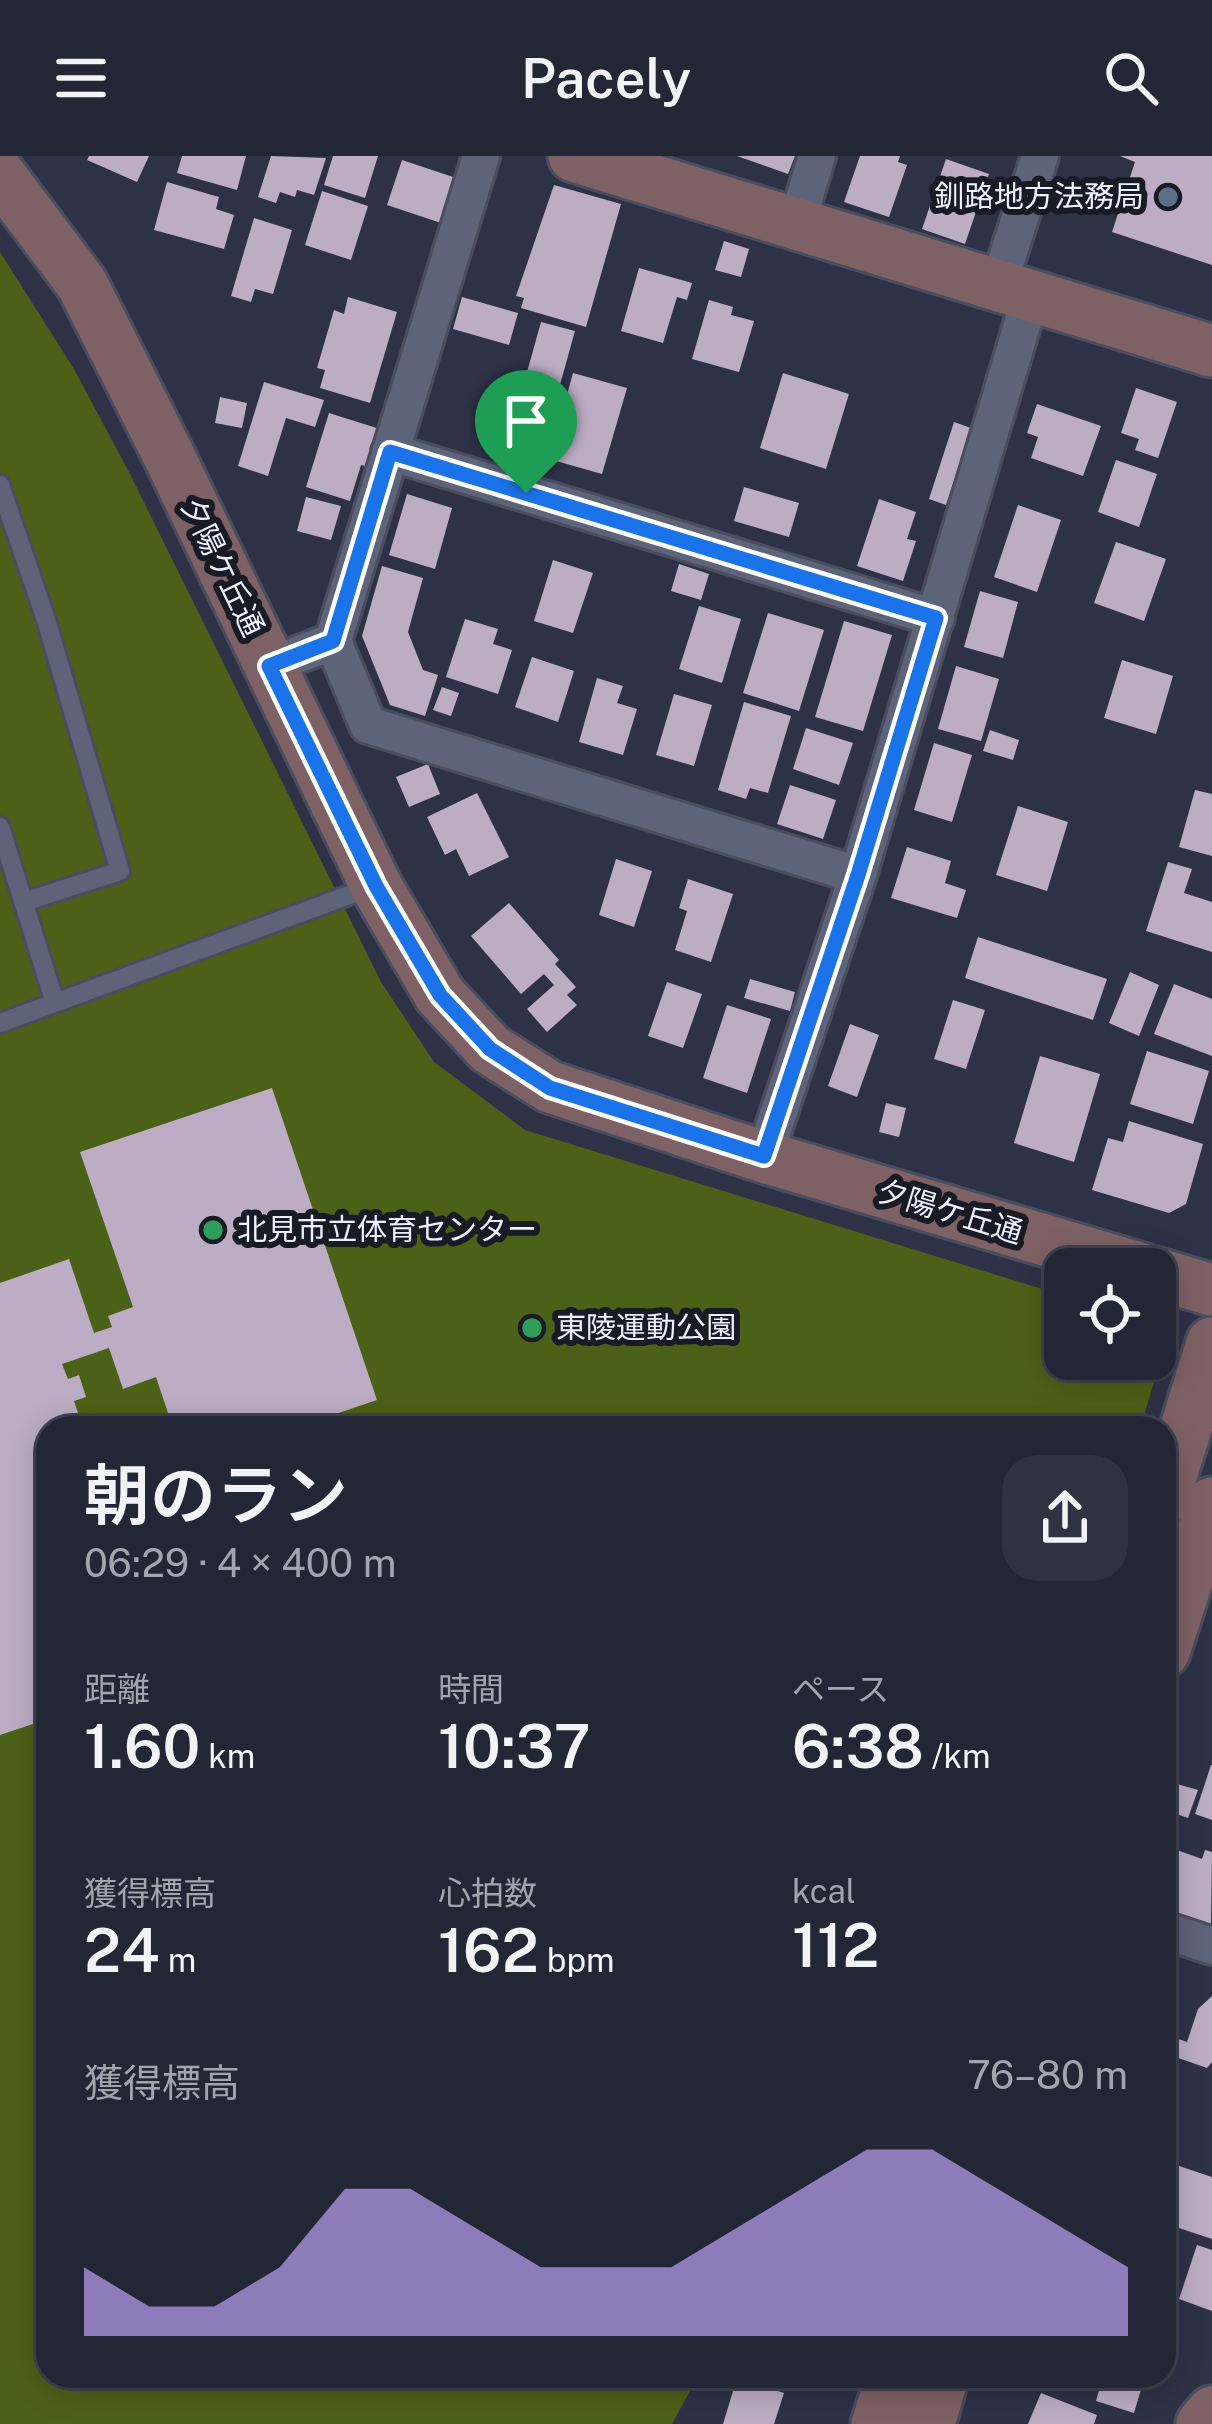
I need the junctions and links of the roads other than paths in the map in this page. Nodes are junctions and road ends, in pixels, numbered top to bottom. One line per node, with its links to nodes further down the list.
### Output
1 (481, 156): 9 (street)
2 (818, 156): 6 (street)
3 (1040, 156): 7 (street)
4 (597, 159): 6 (street)
5 (0, 175): 13 (street, 夕陽ケ丘通)
6 (796, 225): 7 (street)
7 (1014, 291): 8 (street); 11 (street)
8 (1212, 351)
9 (390, 452): 11 (street); 12 (street)
10 (0, 485): 17 (lane)
11 (936, 618): 15 (street)
12 (333, 641): 13 (street); 15 (street)
13 (269, 666): 16 (street, 夕陽ケ丘通)
14 (0, 827): 17 (lane)
15 (858, 875): 20 (street)
16 (376, 886): 18 (lane); 20 (street, 夕陽ケ丘通)
17 (24, 902): 18 (lane)
18 (55, 1003): 19 (lane)
19 (0, 1023)
20 (764, 1156): 21 (street, 夕陽ケ丘通)
21 (1072, 1248)
22 (1176, 1279): 23 (street)
23 (1212, 1290)
24 (1212, 1343): 25 (street)
25 (1176, 1460)
26 (1212, 1503): 27 (street)
27 (1199, 1588): 28 (street)
28 (1176, 1630)
29 (1176, 1934): 30 (street)
30 (1212, 1946)
31 (888, 2388): 34 (street)
32 (940, 2388): 35 (street)
33 (1212, 2412): 36 (street)
34 (877, 2424)
35 (929, 2424)
36 (1202, 2424)

